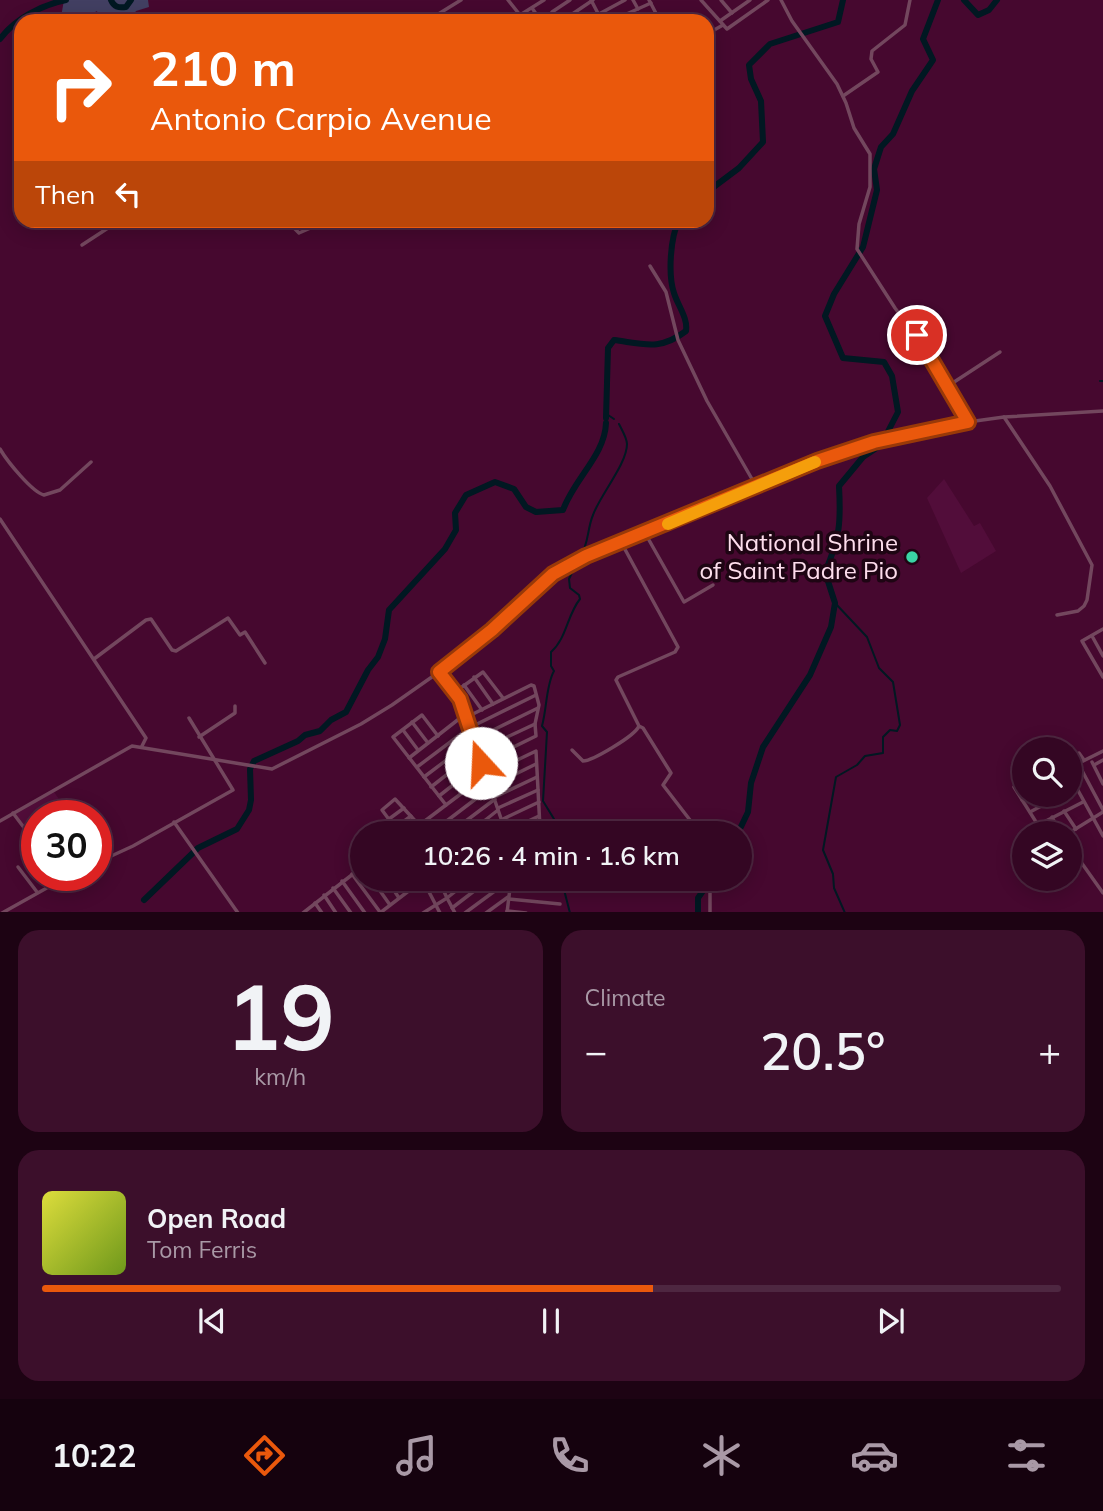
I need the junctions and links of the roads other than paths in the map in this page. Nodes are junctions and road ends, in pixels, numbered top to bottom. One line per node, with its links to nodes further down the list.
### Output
1 (461, 0): 15 (street)
2 (508, 0): 23 (street)
3 (544, 0): 18 (street)
4 (570, 0): 26 (street)
5 (592, 0): 20 (street); 27 (street)
6 (625, 0): 20 (street)
7 (633, 0): 19 (street)
8 (701, 0): 29 (street)
9 (721, 0): 21 (street)
10 (750, 0): 21 (street)
11 (757, 0): 17 (street)
12 (768, 0): 17 (street)
13 (781, 0): 33 (street)
14 (910, 0): 33 (street)
15 (455, 2): 22 (street)
16 (650, 2): 19 (street)
17 (760, 6): 31 (street)
18 (532, 8): 24 (street); 25 (street)
19 (638, 9): 28 (street)
20 (598, 13)
21 (732, 13): 31 (street)
22 (437, 14)
23 (519, 14)
24 (522, 14)
25 (536, 14)
26 (554, 14)
27 (571, 14)
28 (627, 14)
29 (714, 14)
30 (714, 14): 31 (street)
31 (722, 23): 32 (street)
32 (714, 29)
33 (843, 96): 40 (street)
34 (108, 228): 37 (street)
35 (294, 228): 36 (street)
36 (311, 228)
37 (82, 244)
38 (650, 266): 46 (street)
39 (1000, 352): 40 (street)
40 (948, 386): 43 (street)
41 (1103, 411): 42 (street)
42 (1004, 417): 43 (street); 51 (street)
43 (968, 422): 46 (street)
44 (0, 449): 45 (street)
45 (90, 462)
46 (757, 486): 48 (street)
47 (0, 519): 55 (street)
48 (645, 533): 49 (street); 50 (street)
49 (621, 542): 57 (street); 72 (street)
50 (713, 585)
51 (1057, 615)
52 (1102, 631): 53 (street)
53 (1092, 636): 54 (street); 59 (street)
54 (1103, 656)
55 (93, 659): 56 (street); 79 (street)
56 (265, 663)
57 (439, 672): 61 (street); 86 (street)
58 (474, 677): 60 (street); 63 (street); 64 (street)
59 (1103, 677)
60 (464, 685): 61 (street); 67 (street)
61 (456, 692): 68 (street)
62 (536, 695): 63 (street); 66 (street); 73 (street)
63 (504, 699): 64 (street)
64 (493, 704): 67 (street)
65 (235, 706): 76 (street)
66 (538, 708): 71 (street); 77 (street)
67 (482, 710): 68 (street)
68 (465, 716): 73 (street); 75 (street)
69 (189, 718): 76 (street)
70 (412, 722): 74 (street); 75 (street); 78 (street)
71 (535, 724): 82 (street); 89 (street)
72 (639, 726): 81 (street); 129 (street)
73 (469, 728): 77 (street); 91 (street)
74 (403, 730): 80 (street); 85 (street)
75 (438, 736): 78 (street)
76 (199, 737): 86 (street)
77 (473, 740): 82 (street); 95 (street)
78 (428, 743): 80 (street)
79 (142, 746): 86 (street); 113 (street)
80 (419, 750): 85 (street)
81 (572, 750)
82 (477, 751): 89 (street); 98 (street)
83 (1103, 751): 87 (street)
84 (1082, 757): 87 (street)
85 (409, 758): 91 (street)
86 (213, 760): 134 (street)
87 (1084, 760)
88 (1103, 760): 93 (street)
89 (481, 763): 94 (street); 101 (street)
90 (536, 764): 94 (street); 96 (street); 99 (street)
91 (417, 767): 95 (street)
92 (1082, 771): 111 (street)
93 (1101, 774): 97 (street)
94 (486, 775): 99 (street); 105 (street)
95 (424, 777): 98 (street)
96 (537, 777): 100 (street); 102 (street)
97 (1103, 783)
98 (431, 787): 101 (street)
99 (490, 787): 102 (street); 123 (street)
100 (538, 790): 103 (street); 109 (street)
101 (439, 796): 105 (street)
102 (494, 799): 109 (street); 124 (street)
103 (538, 802): 115 (street); 126 (street)
104 (1083, 802): 110 (street); 117 (street)
105 (446, 805): 122 (street)
106 (1026, 807): 112 (street)
107 (1039, 807): 112 (street)
108 (404, 808): 114 (street); 118 (street); 118 (street)
109 (498, 809): 125 (street); 126 (street)
110 (1064, 811): 116 (street); 133 (street)
111 (1103, 811): 117 (street)
112 (1030, 812): 130 (street)
113 (13, 813): 119 (street); 135 (street)
114 (411, 816): 120 (street); 121 (street)
115 (540, 816): 127 (street); 128 (street)
116 (1052, 817): 131 (street); 132 (street)
117 (1092, 818): 136 (street); 137 (street)
118 (388, 819)
119 (0, 821)
120 (406, 821)
121 (415, 821)
122 (424, 821)
123 (446, 821)
124 (466, 821)
125 (484, 821)
126 (502, 821)
127 (529, 821)
128 (540, 821)
129 (691, 821)
130 (1036, 821)
131 (1045, 821)
132 (1054, 821)
133 (1071, 821)
134 (174, 822): 138 (street); 167 (street)
135 (21, 824)
136 (1082, 825)
137 (1103, 835)
138 (112, 856)
139 (1082, 863): 156 (street)
140 (19, 867): 155 (street)
141 (350, 875): 142 (street)
142 (342, 881): 143 (street); 172 (street)
143 (333, 888): 157 (street); 171 (street)
144 (365, 891): 173 (street)
145 (380, 891): 163 (street)
146 (394, 891): 159 (street)
147 (408, 891): 159 (street)
148 (429, 891): 164 (street)
149 (444, 891): 160 (street)
150 (456, 891): 160 (street)
151 (476, 891): 165 (street)
152 (495, 891): 176 (street)
153 (510, 891): 158 (street)
154 (710, 891): 180 (street)
155 (37, 892): 166 (street)
156 (1103, 893)
157 (324, 895): 161 (street); 170 (street)
158 (510, 897): 162 (street); 177 (street); 178 (street)
159 (399, 898): 163 (street)
160 (447, 898): 164 (street); 165 (street)
161 (315, 903): 168 (street); 169 (street)
162 (560, 904)
163 (390, 905): 173 (street)
164 (436, 905): 174 (street); 175 (street)
165 (453, 910)
166 (2, 912)
167 (238, 912)
168 (305, 912)
169 (321, 912)
170 (336, 912)
171 (351, 912)
172 (366, 912)
173 (380, 912)
174 (424, 912)
175 (440, 912)
176 (466, 912)
177 (486, 912)
178 (507, 912): 179 (street)
179 (526, 912)
180 (710, 912)

